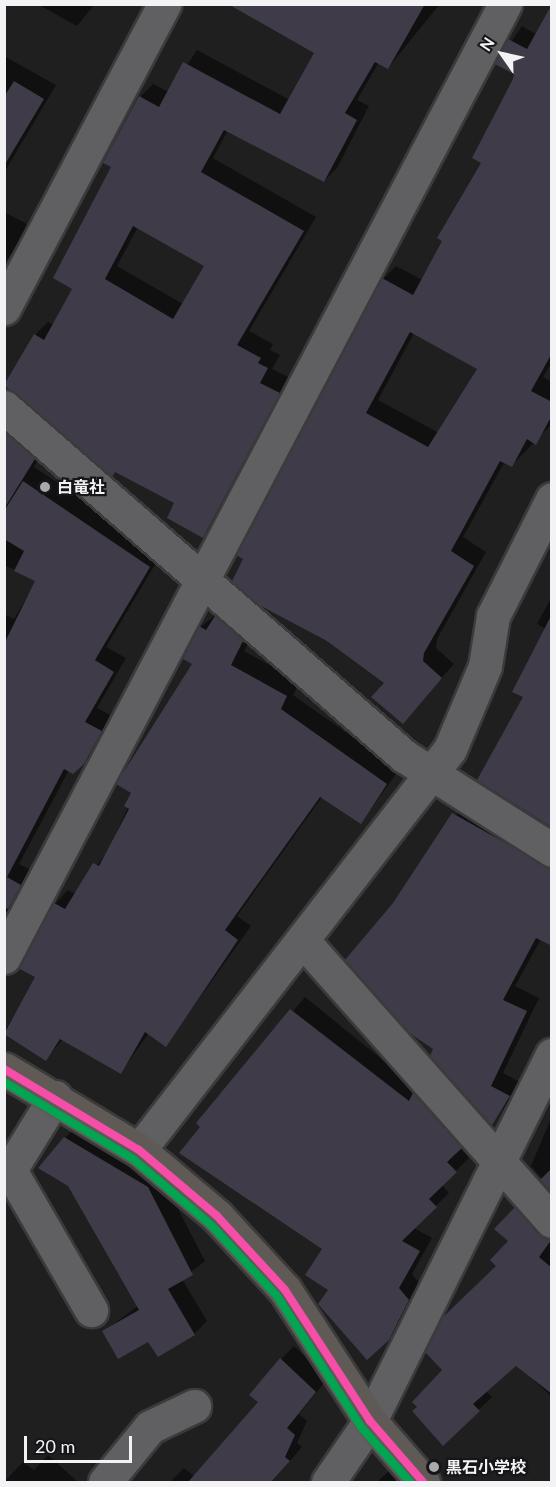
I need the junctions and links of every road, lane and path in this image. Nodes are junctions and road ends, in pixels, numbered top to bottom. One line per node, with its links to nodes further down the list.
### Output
1 (164, 4): 3 (street)
2 (505, 4): 6 (street)
3 (4, 308)
4 (4, 407): 6 (street)
5 (552, 499): 7 (street)
6 (203, 579): 7 (street); 10 (street)
7 (430, 775): 8 (street); 9 (street)
8 (552, 850)
9 (304, 942): 14 (street); 15 (street)
10 (4, 957)
11 (552, 1056): 15 (street)
12 (4, 1069): 13 (main road)
13 (55, 1097): 14 (main road); 16 (street)
14 (139, 1150): 20 (main road)
15 (500, 1163): 17 (street); 20 (street)
16 (7, 1170): 18 (street)
17 (552, 1221)
18 (91, 1310)
19 (194, 1406): 21 (street)
20 (370, 1420): 22 (street); 23 (main road)
21 (105, 1482)
22 (328, 1482)
23 (423, 1482)

